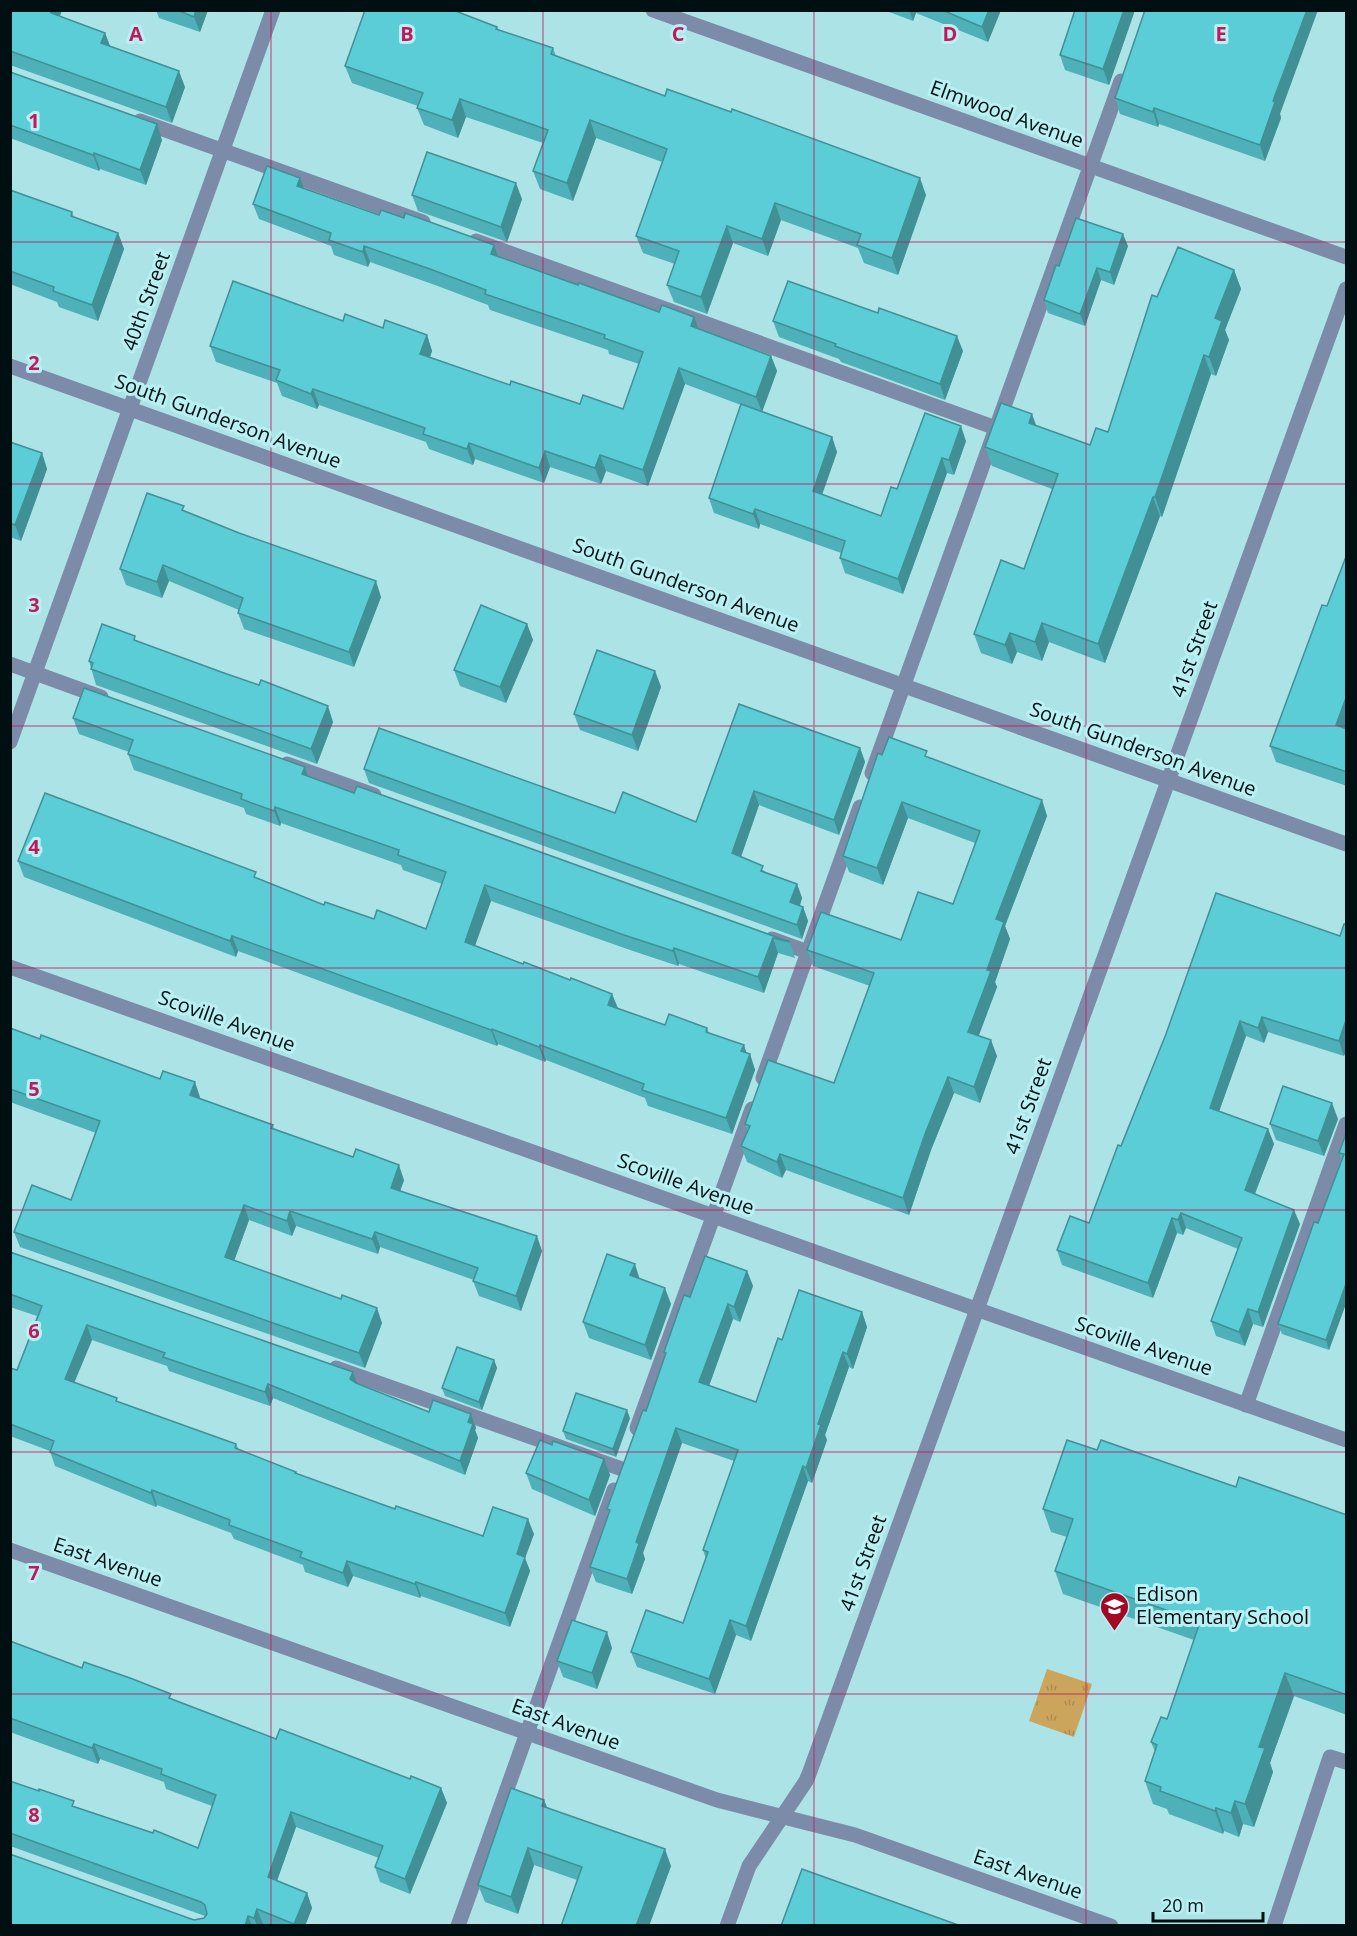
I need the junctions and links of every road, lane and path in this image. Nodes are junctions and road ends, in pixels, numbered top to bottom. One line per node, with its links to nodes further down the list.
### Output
1 (273, 10): 5 (street, 40th Street)
2 (653, 10): 6 (street, Elmwood Avenue)
3 (1126, 66): 6 (street)
4 (131, 118): 5 (street)
5 (223, 150): 7 (street); 12 (street, 40th Street)
6 (1090, 166): 9 (street, Elmwood Avenue); 13 (street)
7 (436, 227)
8 (458, 235): 13 (street)
9 (1347, 257)
10 (1347, 289): 20 (street, 41st Street)
11 (10, 366): 12 (street, South Gunderson Avenue)
12 (130, 408): 15 (street, 40th Street); 16 (street, South Gunderson Avenue)
13 (996, 428): 16 (street)
14 (10, 664): 15 (street)
15 (35, 673): 17 (street); 18 (street, 40th Street)
16 (904, 685): 20 (street, South Gunderson Avenue); 24 (street)
17 (115, 702)
18 (10, 742)
19 (272, 758): 21 (street)
20 (1169, 780): 22 (street, South Gunderson Avenue); 28 (street, 41st Street)
21 (383, 799)
22 (1347, 844)
23 (763, 936): 24 (street)
24 (808, 952): 27 (street)
25 (10, 967): 27 (street, Scoville Avenue)
26 (1345, 1133): 30 (street)
27 (713, 1216): 28 (street, Scoville Avenue); 32 (street)
28 (977, 1309): 30 (street, Scoville Avenue); 36 (street, 41st Street)
29 (322, 1363): 32 (street)
30 (1246, 1404): 31 (street, Scoville Avenue)
31 (1347, 1440)
32 (626, 1458): 34 (street)
33 (10, 1550): 34 (street, East Avenue)
34 (527, 1733): 36 (street, East Avenue); 37 (street)
35 (1347, 1762): 40 (street)
36 (783, 1816): 38 (street, 41st Street); 39 (street, East Avenue)
37 (458, 1926)
38 (727, 1926)
39 (1111, 1926)
40 (1274, 1926)

